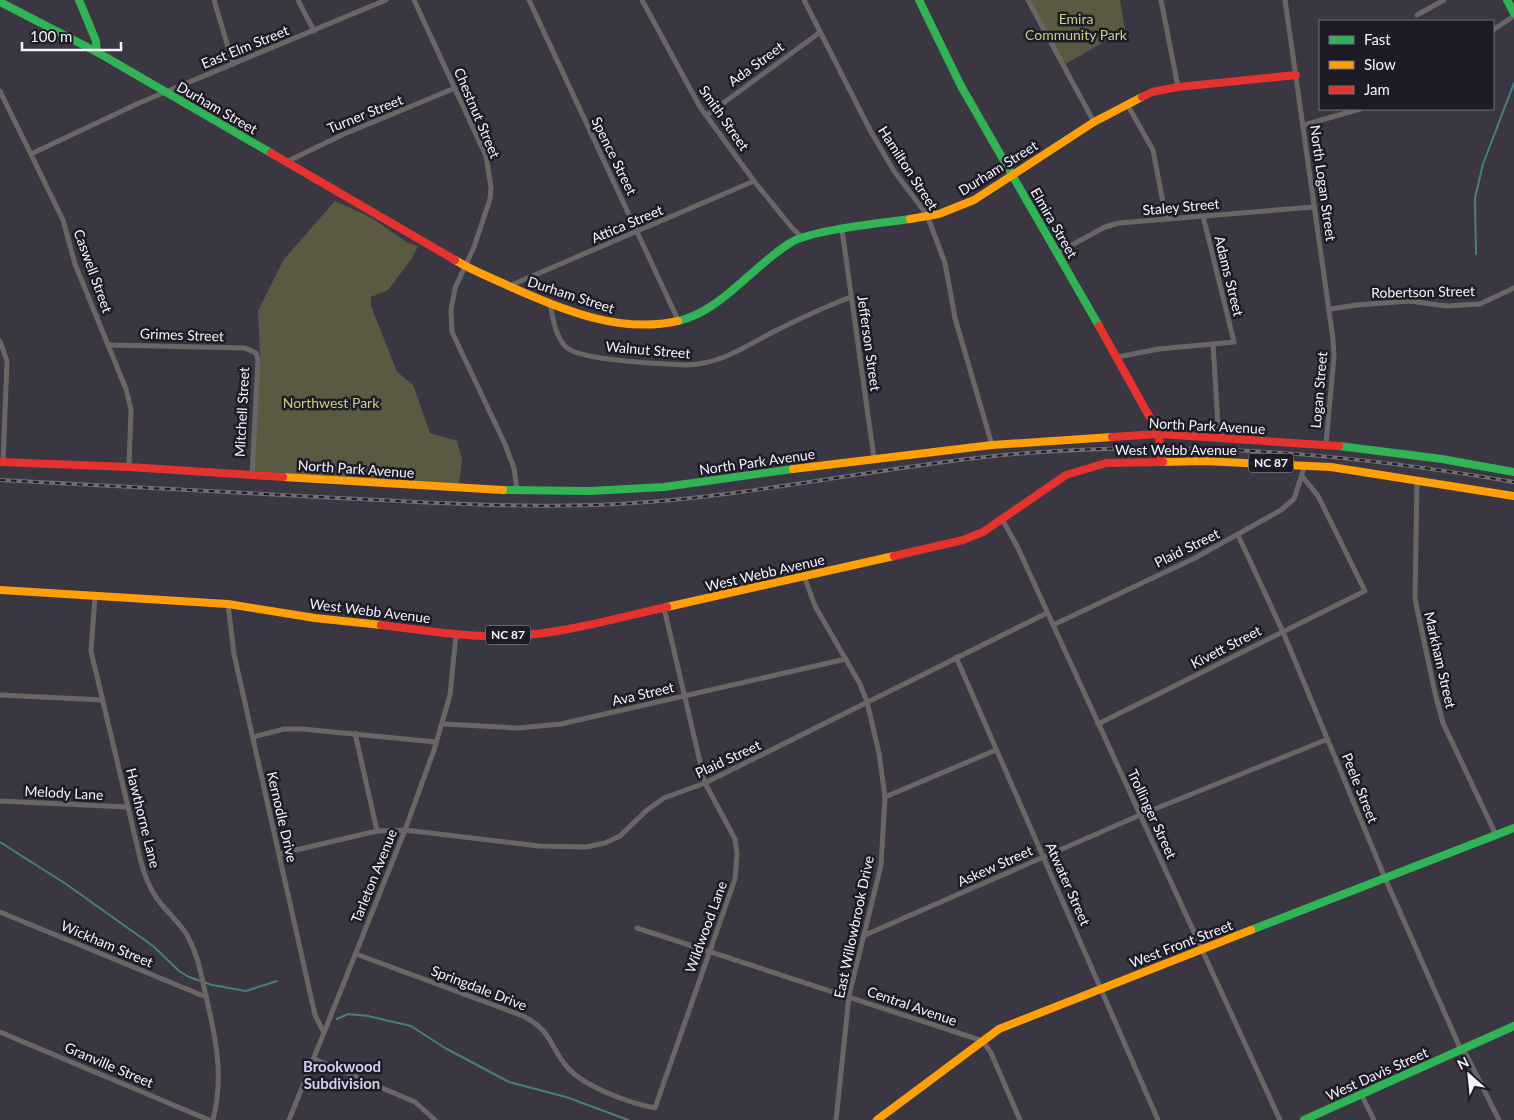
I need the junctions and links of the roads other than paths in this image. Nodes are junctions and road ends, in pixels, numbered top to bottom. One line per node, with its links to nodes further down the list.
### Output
1 (79, 0): 21 (main road)
2 (214, 0): 22 (street)
3 (298, 0): 19 (street)
4 (386, 0): 19 (street, East Elm Street)
5 (414, 0): 25 (street, Chestnut Street)
6 (529, 0): 42 (street, Spence Street)
7 (642, 0): 30 (street, Smith Street)
8 (804, 0): 20 (street, Hamilton Street)
9 (919, 0): 35 (main road, Elmira Street)
10 (1028, 0): 31 (street)
11 (1161, 0): 24 (street)
12 (1285, 0): 23 (street, North Logan Street)
13 (1444, 0): 17 (street)
14 (1507, 0): 16 (main road)
15 (0, 2): 21 (main road, Durham Street)
16 (1514, 14): 18 (street)
17 (1417, 15)
18 (1494, 29)
19 (314, 31): 22 (street, East Elm Street)
20 (819, 33): 30 (street, Ada Street); 38 (street, Hamilton Street)
21 (96, 52): 27 (main road, Durham Street)
22 (233, 64): 27 (street, East Elm Street)
23 (1296, 75): 24 (main road, Durham Street); 32 (street, North Logan Street)
24 (1178, 87): 28 (main road, Durham Street)
25 (455, 88): 34 (street, Turner Street); 45 (street, Chestnut Street)
26 (0, 91): 33 (street, Caswell Street)
27 (166, 92): 33 (street, East Elm Street); 34 (main road, Durham Street)
28 (1127, 104): 31 (main road, Durham Street); 40 (street)
29 (1356, 110): 32 (street)
30 (707, 116): 36 (street, Smith Street)
31 (1094, 122): 35 (main road, Durham Street)
32 (1304, 125): 37 (street, North Logan Street)
33 (31, 154): 54 (street, Caswell Street)
34 (286, 162): 45 (main road, Durham Street)
35 (1012, 174): 38 (main road, Durham Street); 44 (main road, Elmira Street)
36 (754, 181): 42 (street, Attica Street); 43 (street, Smith Street)
37 (1314, 207): 39 (street, Staley Street); 50 (street, North Logan Street)
38 (927, 215): 41 (main road, Durham Street); 60 (street, Hamilton Street)
39 (1203, 216): 40 (street, Staley Street); 53 (street, Adams Street)
40 (1166, 218): 44 (street, Staley Street)
41 (842, 230): 43 (main road, Durham Street); 48 (street, Jefferson Street)
42 (638, 232): 46 (street, Attica Street); 51 (street, Spence Street)
43 (803, 238): 51 (main road, Durham Street)
44 (1057, 253): 56 (main road, Elmira Street)
45 (465, 266): 46 (main road, Durham Street); 70 (street, Chestnut Street)
46 (509, 286): 49 (main road, Durham Street)
47 (1514, 288): 50 (street, Robertson Street)
48 (851, 297): 49 (street, Walnut Street); 61 (street, Jefferson Street)
49 (550, 304): 51 (main road, Durham Street)
50 (1330, 309): 59 (street, Logan Street)
51 (679, 322)
52 (0, 341): 63 (street)
53 (1213, 344): 56 (street); 58 (street)
54 (109, 345): 55 (street, Grimes Street); 65 (street, Caswell Street)
55 (254, 351): 67 (street, Mitchell Street)
56 (1117, 357): 57 (main road, Elmira Street)
57 (1158, 434): 58 (main road, North Park Avenue); 60 (main road, North Park Avenue); 62 (main road, Elmira Street)
58 (1222, 439): 59 (main road, North Park Avenue)
59 (1326, 444): 66 (main road, North Park Avenue)
60 (992, 445): 61 (main road, North Park Avenue)
61 (874, 458): 70 (main road, North Park Avenue)
62 (1161, 460): 64 (main road, West Webb Avenue / NC 87); 72 (main road, West Webb Avenue / NC 87)
63 (1, 463): 65 (main road, North Park Avenue)
64 (1304, 465): 68 (street, Plaid Street); 69 (main road, West Webb Avenue / NC 87)
65 (129, 467): 67 (main road, North Park Avenue)
66 (1514, 472)
67 (252, 475): 70 (main road, North Park Avenue)
68 (1302, 476): 73 (street, Plaid Street); 81 (street, Kivett Street)
69 (1417, 480): 71 (main road, West Webb Avenue / NC 87); 104 (street, Markham Street)
70 (516, 491)
71 (1514, 496)
72 (1002, 519): 74 (main road, West Webb Avenue / NC 87); 79 (street, Trollinger Street)
73 (1238, 535): 80 (street, Plaid Street); 81 (street, Peele Street)
74 (804, 576): 78 (main road, West Webb Avenue / NC 87); 84 (street, East Willowbrook Drive)
75 (0, 590): 76 (main road, West Webb Avenue / NC 87)
76 (95, 596): 77 (main road, West Webb Avenue / NC 87); 87 (street, Hawthorne Lane)
77 (228, 604): 82 (main road, West Webb Avenue / NC 87); 92 (street, Kernodle Drive)
78 (664, 608): 82 (main road, West Webb Avenue / NC 87); 86 (street, Wildwood Lane)
79 (1047, 613): 80 (street, Trollinger Street); 83 (street, Plaid Street)
80 (1053, 625): 90 (street, Trollinger Street)
81 (1282, 632): 90 (street, Kivett Street); 93 (street, Peele Street)
82 (456, 634): 89 (street, Tarleton Avenue)
83 (956, 657): 88 (street, Plaid Street); 95 (street, Atwater Street)
84 (846, 659): 86 (street, Ava Street); 88 (street, East Willowbrook Drive)
85 (0, 695): 87 (street)
86 (684, 696): 89 (street, Ava Street); 96 (street, Wildwood Lane)
87 (103, 700): 99 (street, Hawthorne Lane)
88 (867, 702): 96 (street, Plaid Street); 97 (street, East Willowbrook Drive)
89 (442, 724): 94 (street, Tarleton Avenue)
90 (1098, 724): 100 (street, Trollinger Street)
91 (355, 733): 92 (street); 94 (street); 103 (street)
92 (253, 737): 105 (street, Kernodle Drive)
93 (1328, 739): 100 (street, Askew Street); 107 (street, Peele Street)
94 (436, 742): 102 (street, Tarleton Avenue)
95 (996, 750): 97 (street); 106 (street, Atwater Street)
96 (705, 783): 102 (street, Plaid Street); 112 (street, Wildwood Lane)
97 (885, 797): 110 (street, East Willowbrook Drive)
98 (0, 801): 99 (street, Melody Lane)
99 (127, 807): 116 (street, Hawthorne Lane)
100 (1140, 815): 106 (street, Askew Street); 111 (street, Trollinger Street)
101 (1514, 828): 104 (main road, West Front Street)
102 (405, 830): 103 (street, Plaid Street); 113 (street, Tarleton Avenue)
103 (377, 831): 105 (street, Plaid Street)
104 (1496, 835): 107 (main road, West Front Street)
105 (279, 854): 119 (street, Kernodle Drive)
106 (1044, 857): 110 (street, Askew Street); 114 (street, Atwater Street)
107 (1385, 878): 111 (main road, West Front Street); 121 (street, Peele Street)
108 (0, 912): 116 (street, Wickham Street)
109 (637, 928): 112 (street, Central Avenue)
110 (865, 935): 115 (street, East Willowbrook Drive)
111 (1202, 949): 114 (main road, West Front Street); 133 (street, Trollinger Street)
112 (709, 951): 115 (street, Central Avenue); 124 (street, Wildwood Lane)
113 (356, 954): 119 (street, Tarleton Avenue); 124 (street, Springdale Drive)
114 (1101, 988): 120 (main road, West Front Street); 132 (street, Atwater Street)
115 (849, 996): 120 (street, Central Avenue); 129 (street, East Willowbrook Drive)
116 (206, 997): 126 (street, Hawthorne Lane)
117 (1514, 1026): 121 (main road, West Davis Street)
118 (0, 1032): 125 (street, Granville Street)
119 (324, 1033): 122 (street, Tarleton Avenue)
120 (984, 1041): 130 (main road, West Front Street); 131 (street)
121 (1462, 1049): 123 (main road, West Davis Street); 136 (street, Peele Street)
122 (314, 1059): 127 (street, Tarleton Avenue); 128 (street)
123 (1362, 1094): 134 (main road, West Davis Street); 135 (street)
124 (655, 1108)
125 (208, 1120)
126 (213, 1120)
127 (289, 1120)
128 (435, 1120)
129 (836, 1120)
130 (878, 1120)
131 (1020, 1120)
132 (1158, 1120)
133 (1280, 1120)
134 (1304, 1120)
135 (1374, 1120)
136 (1499, 1120)

